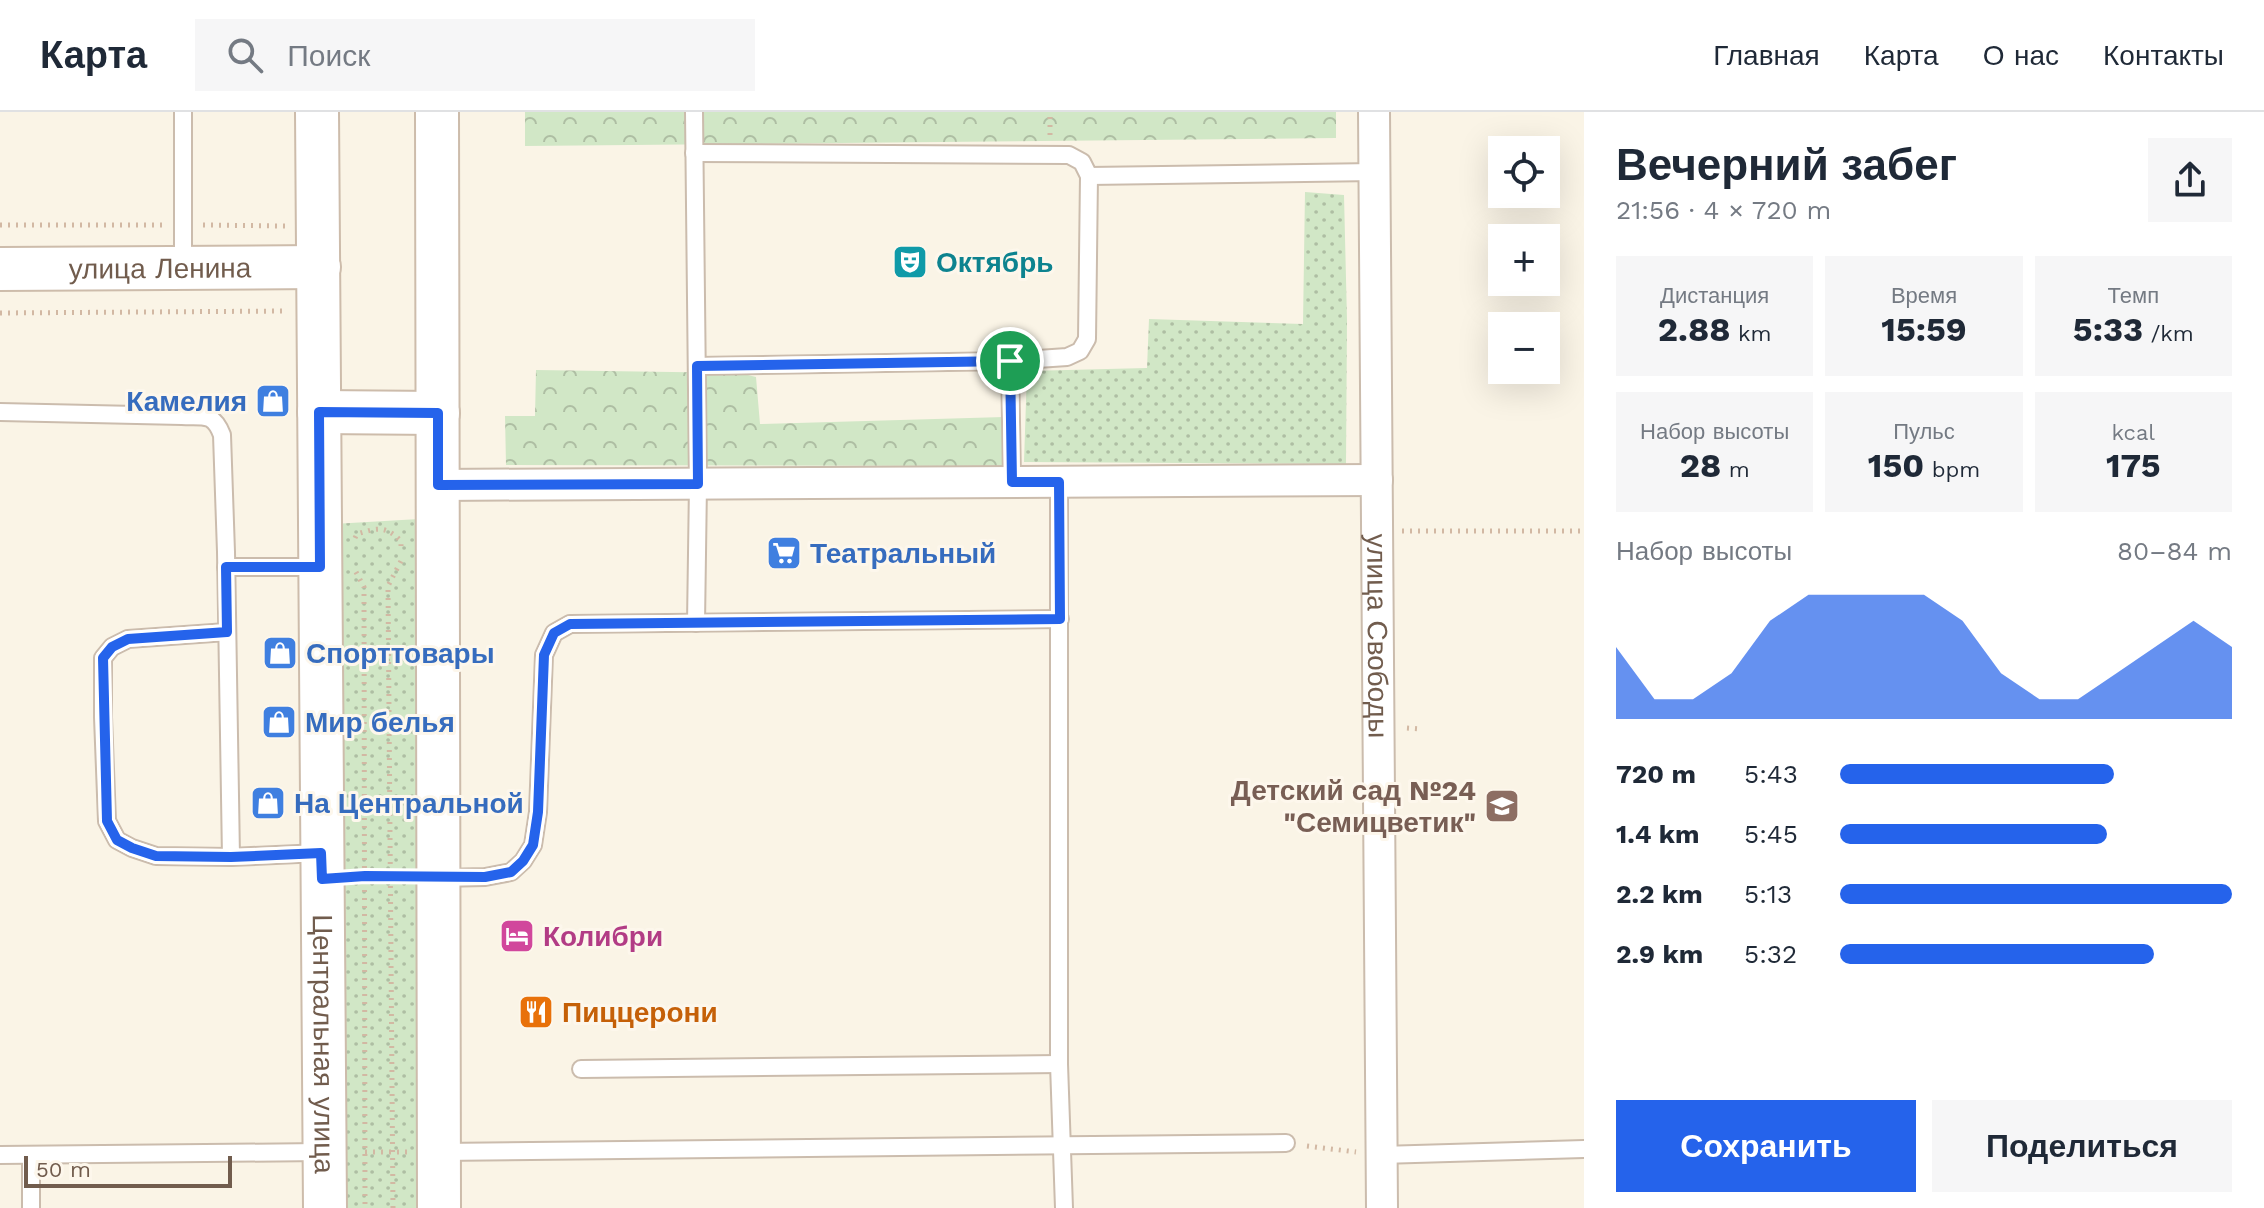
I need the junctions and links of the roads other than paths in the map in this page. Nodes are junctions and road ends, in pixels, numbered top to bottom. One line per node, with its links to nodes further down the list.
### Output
1 (183, 112): 10 (lane)
2 (317, 112): 9 (street, Центральная улица)
3 (437, 112): 16 (street)
4 (694, 112): 6 (lane)
5 (1374, 112): 7 (street, улица Свободы)
6 (694, 153): 8 (lane); 13 (lane)
7 (1375, 172): 8 (lane); 17 (street, улица Свободы)
8 (1089, 176): 12 (lane)
9 (319, 267): 10 (street, улица Ленина); 15 (street, Центральная улица)
10 (183, 268): 11 (street, улица Ленина)
11 (0, 269)
12 (1010, 361): 13 (lane); 18 (lane)
13 (697, 366): 20 (lane)
14 (0, 412): 23 (lane)
15 (319, 412): 16 (street); 22 (street, Центральная улица)
16 (438, 413): 21 (street)
17 (1377, 480): 19 (street); 39 (street, улица Свободы)
18 (1012, 482): 19 (street); 20 (street)
19 (1059, 482): 24 (lane)
20 (698, 484): 21 (street); 25 (lane)
21 (438, 485): 29 (street)
22 (342, 559): 23 (lane); 28 (street, Центральная улица)
23 (226, 567): 26 (lane)
24 (1060, 619): 25 (lane); 30 (lane)
25 (696, 623): 29 (lane)
26 (227, 632): 27 (lane); 27 (lane)
27 (231, 857): 28 (lane)
28 (321, 866): 35 (street, Центральная улица)
29 (438, 878): 36 (street)
30 (1059, 1064): 31 (lane); 33 (lane)
31 (581, 1069)
32 (1286, 1143): 33 (lane)
33 (1061, 1145): 36 (lane); 43 (lane)
34 (1584, 1149): 39 (lane)
35 (324, 1152): 38 (lane); 41 (street, Центральная улица)
36 (439, 1152): 42 (street)
37 (0, 1155): 38 (lane)
38 (31, 1155): 40 (lane)
39 (1381, 1155): 44 (street, улица Свободы)
40 (31, 1208)
41 (325, 1208)
42 (439, 1208)
43 (1064, 1208)
44 (1382, 1208)

